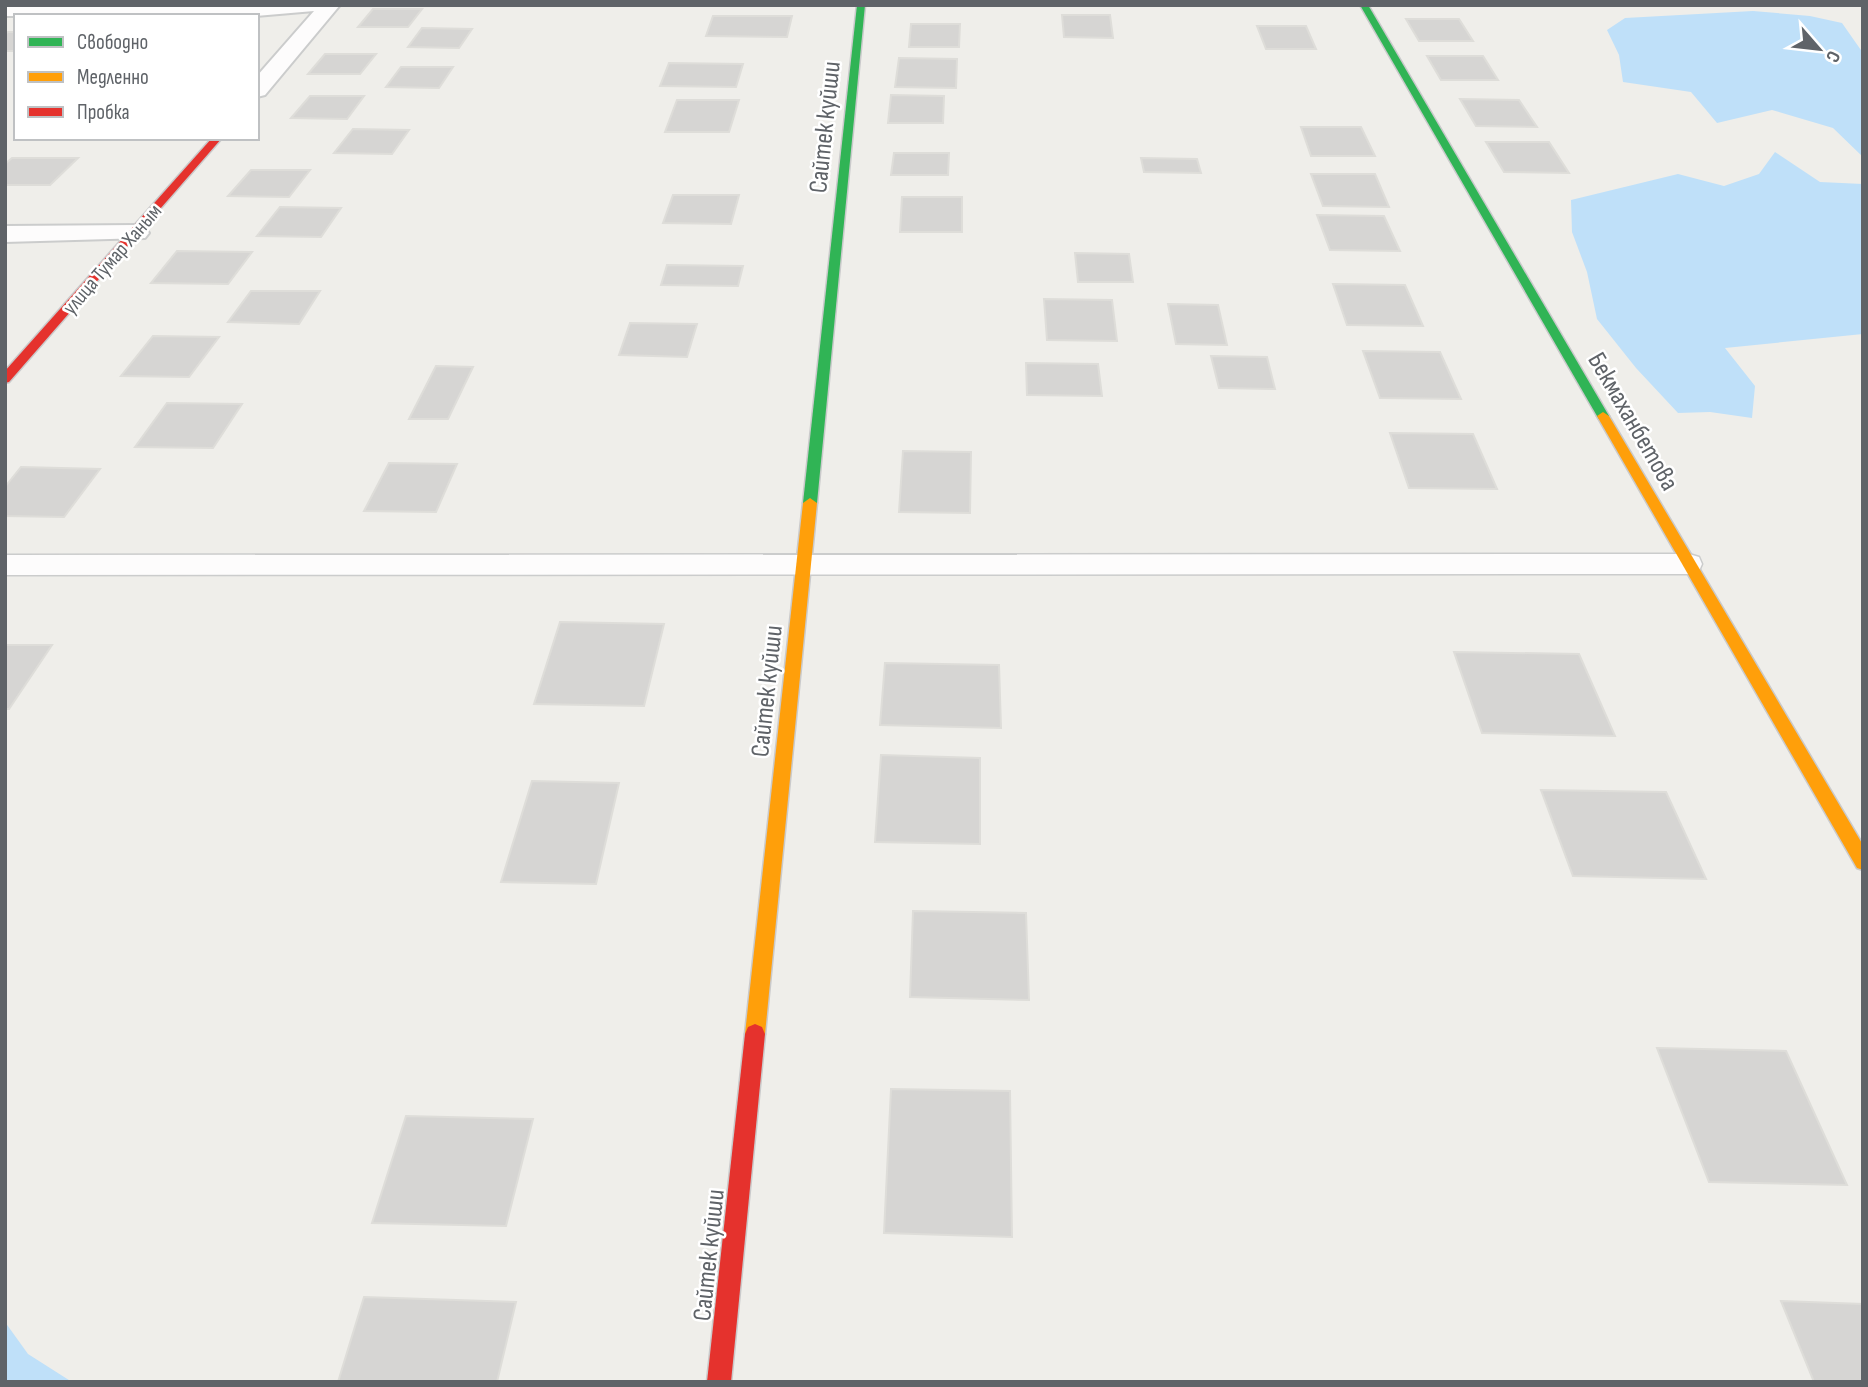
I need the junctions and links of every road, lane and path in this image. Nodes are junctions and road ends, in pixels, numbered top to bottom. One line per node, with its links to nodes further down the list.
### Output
1 (322, 5): 5 (street)
2 (330, 5): 6 (street)
3 (861, 5): 11 (street, Сайтек куйши)
4 (1364, 5): 12 (street, Бекмаханбетова)
5 (5, 10)
6 (259, 88)
7 (214, 140): 8 (street, улица Тумар Ханым)
8 (136, 233): 9 (street); 10 (street, улица Тумар Ханым)
9 (5, 234)
10 (5, 379)
11 (803, 564): 12 (lane); 13 (lane); 15 (street, Сайтек куйши)
12 (1689, 564): 14 (street, Бекмаханбетова)
13 (5, 565)
14 (1863, 862)
15 (719, 1382)

